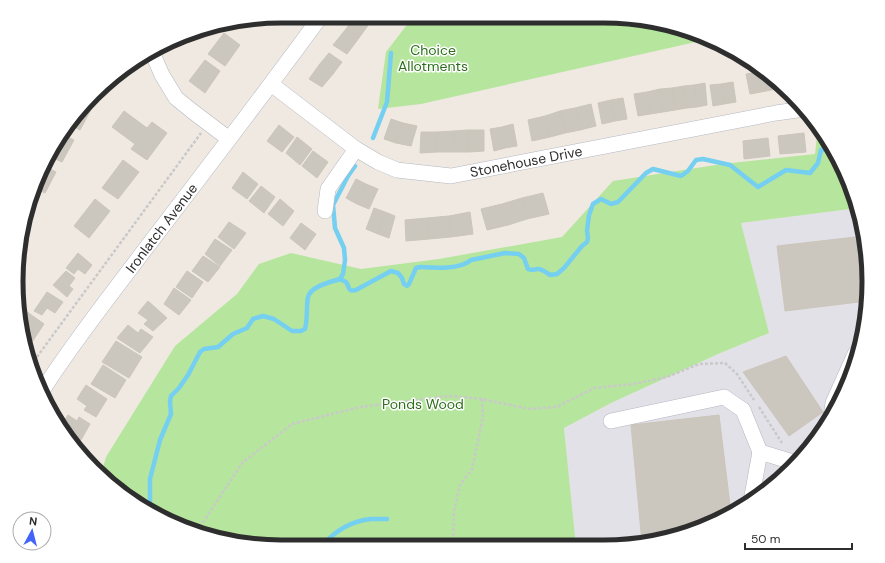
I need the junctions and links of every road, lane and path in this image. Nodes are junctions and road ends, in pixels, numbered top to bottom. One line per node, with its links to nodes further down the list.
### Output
1 (316, 23): 3 (street, Ironlatch Avenue)
2 (154, 57): 5 (street)
3 (271, 84): 6 (street, Ironlatch Avenue); 7 (street, Stonehouse Drive)
4 (797, 110): 7 (street, Stonehouse Drive)
5 (208, 123): 6 (street); 9 (path)
6 (229, 139): 10 (street, Ironlatch Avenue)
7 (356, 149): 8 (street)
8 (325, 211)
9 (35, 359)
10 (45, 385)
11 (482, 399): 13 (path); 17 (path); 18 (path)
12 (611, 421): 14 (street)
13 (785, 448)
14 (760, 452): 15 (street); 16 (street)
15 (789, 461)
16 (753, 492)
17 (200, 527)
18 (453, 540)

